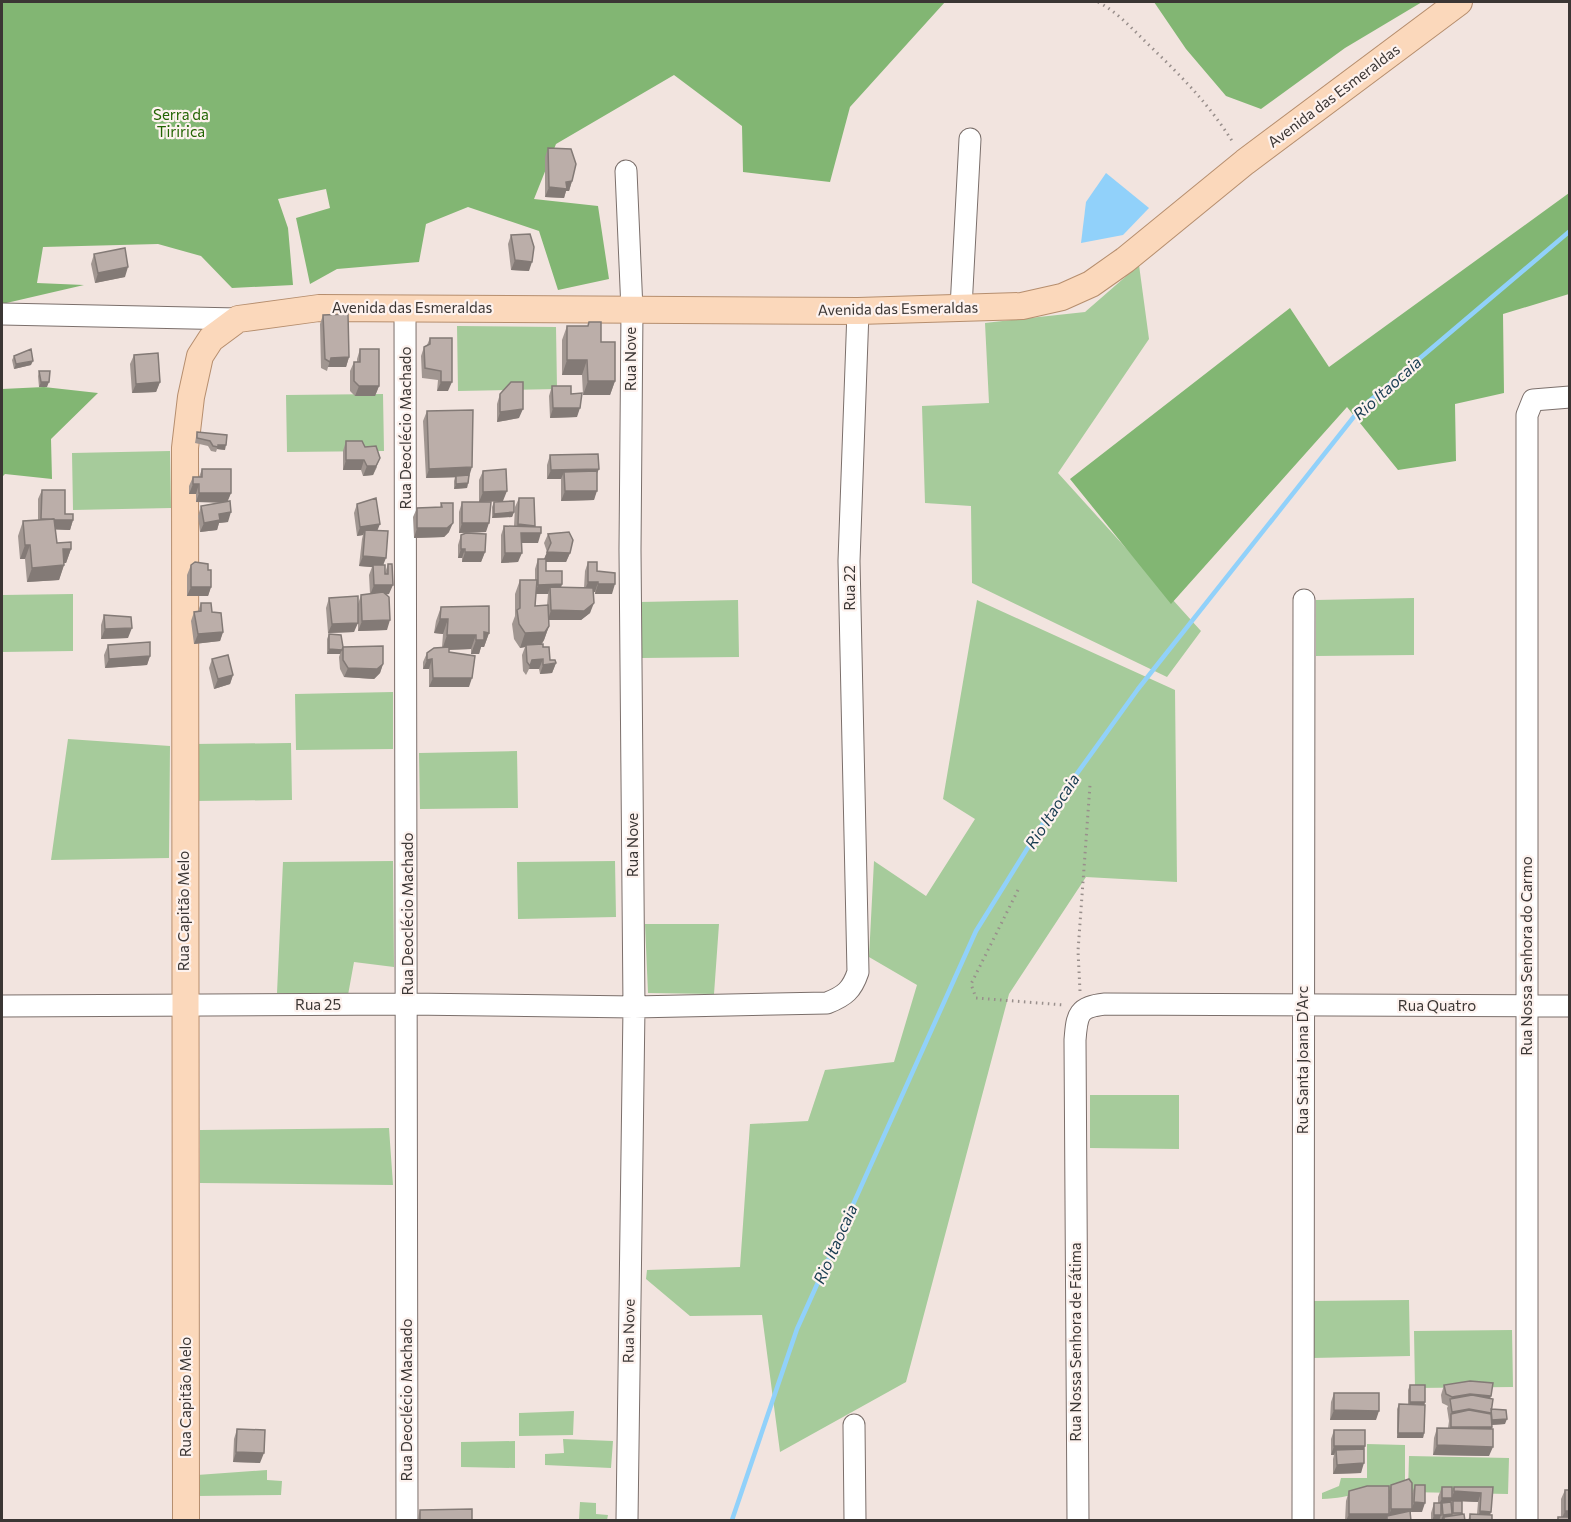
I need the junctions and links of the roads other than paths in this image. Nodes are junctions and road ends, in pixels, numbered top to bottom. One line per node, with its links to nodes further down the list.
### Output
1 (1459, 2): 5 (main road, Avenida das Esmeraldas)
2 (970, 139): 5 (street)
3 (626, 171): 6 (street, Rua Nove)
4 (405, 307): 6 (main road, Avenida das Esmeraldas); 9 (main road, Avenida das Esmeraldas); 12 (street, Rua Deoclécio Machado)
5 (961, 308): 7 (main road, Avenida das Esmeraldas)
6 (632, 310): 7 (main road, Avenida das Esmeraldas); 17 (street, Rua Nove)
7 (858, 311): 17 (street, Rua 22)
8 (2, 314): 9 (street)
9 (238, 320): 13 (main road, Rua Capitão Melo)
10 (1569, 397): 18 (street, Rua Nossa Senhora do Carmo)
11 (1304, 600): 14 (street, Rua Santa Joana D'Arc)
12 (408, 1004): 13 (street, Rua 25); 17 (street, Rua 25); 22 (street, Rua Deoclécio Machado)
13 (184, 1005): 15 (street, Rua 25); 21 (main road, Rua Capitão Melo)
14 (1304, 1005): 18 (street, Rua Quatro); 19 (street, Rua Quatro); 26 (street, Rua Santa Joana D'Arc)
15 (2, 1006)
16 (1569, 1006): 18 (street, Rua Quatro)
17 (634, 1007): 23 (street, Rua Nove)
18 (1527, 1007): 27 (street, Rua Nossa Senhora do Carmo)
19 (1081, 1009): 25 (street, Rua Nossa Senhora de Fátima)
20 (854, 1425): 24 (street)
21 (186, 1521)
22 (407, 1521)
23 (627, 1521)
24 (855, 1521)
25 (1078, 1521)
26 (1303, 1521)
27 (1527, 1521)

